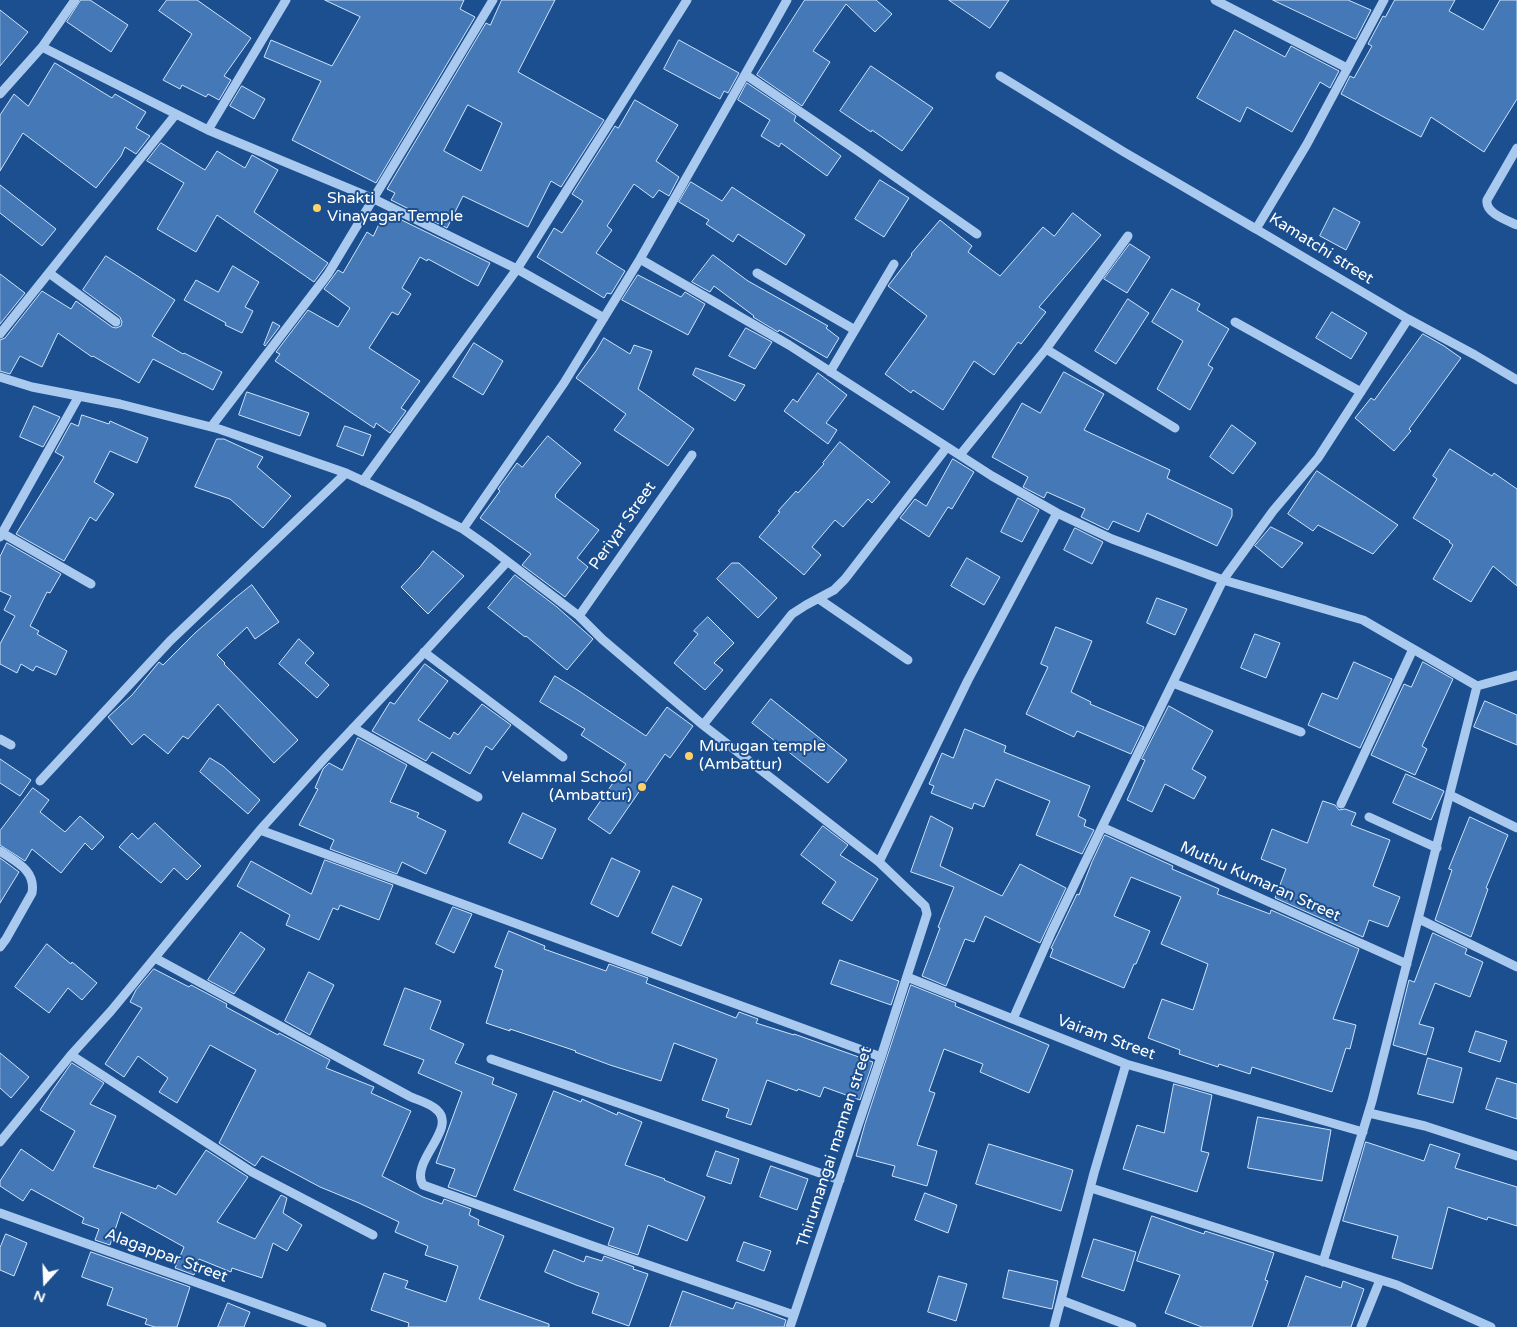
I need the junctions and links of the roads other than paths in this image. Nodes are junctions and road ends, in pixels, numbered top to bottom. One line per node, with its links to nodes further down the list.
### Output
1 (75, 0): 8 (street)
2 (286, 0): 14 (street)
3 (493, 0): 16 (street)
4 (687, 0): 23 (street)
5 (787, 0): 10 (street)
6 (1215, 0): 9 (street)
7 (1384, 0): 9 (street, Kamatchi street)
8 (42, 47): 12 (street); 13 (street)
9 (1347, 68): 18 (street, Kamatchi street)
10 (746, 74): 19 (street); 21 (street)
11 (1000, 76): 18 (street)
12 (0, 94)
13 (176, 114): 14 (street); 24 (street)
14 (208, 130): 16 (street)
15 (1517, 148): 17 (street)
16 (374, 199): 23 (street); 38 (street)
17 (1517, 225)
18 (1256, 229): 27 (street, Kamatchi street)
19 (977, 234)
20 (1128, 236): 32 (street)
21 (640, 259): 26 (street); 33 (street)
22 (894, 264): 30 (street)
23 (517, 269): 26 (street); 44 (street)
24 (49, 273): 28 (street); 31 (street)
25 (757, 273): 30 (street)
26 (604, 318): 46 (street)
27 (1408, 320): 35 (street, Kamatchi street); 36 (street)
28 (116, 322)
29 (1234, 322): 36 (street)
30 (855, 330): 33 (street)
31 (0, 334)
32 (1046, 349): 39 (street); 42 (street)
33 (830, 372): 40 (street)
34 (0, 377): 37 (street)
35 (1517, 380)
36 (1361, 392): 49 (street)
37 (79, 396): 38 (street); 47 (street)
38 (211, 427): 43 (street)
39 (1175, 428)
40 (947, 447): 42 (street); 51 (street)
41 (692, 454): 52 (street, Periyar Street)
42 (960, 455): 45 (street)
43 (346, 474): 44 (street); 65 (street)
44 (363, 481): 46 (street)
45 (1057, 513): 49 (street); 75 (street)
46 (463, 529): 48 (street)
47 (1, 535): 50 (street)
48 (507, 562): 52 (street); 54 (street)
49 (1223, 580): 53 (street); 57 (street)
50 (91, 584)
51 (819, 599): 55 (street); 59 (street)
52 (579, 616): 59 (street)
53 (1413, 649): 58 (street); 68 (street)
54 (424, 652): 60 (street); 64 (street)
55 (908, 660)
56 (1517, 675): 58 (street)
57 (1173, 683): 61 (street); 70 (street)
58 (1477, 686): 66 (street)
59 (703, 725): 75 (street)
60 (353, 728): 67 (street); 72 (street)
61 (1301, 732)
62 (0, 738): 63 (street)
63 (11, 745)
64 (563, 757)
65 (40, 781)
66 (1450, 795): 71 (street); 73 (street)
67 (478, 797)
68 (1340, 804)
69 (1369, 817): 73 (street)
70 (1102, 827): 79 (street, Muthu Kumaran Street); 82 (street)
71 (1517, 828)
72 (260, 830): 78 (street); 84 (street)
73 (1437, 848): 76 (street)
74 (0, 851): 77 (street)
75 (879, 862): 81 (street)
76 (1419, 919): 79 (street); 80 (street)
77 (0, 947)
78 (155, 958): 83 (street); 98 (street)
79 (1408, 964): 87 (street)
80 (1517, 967)
81 (907, 977): 82 (street, Vairam Street); 84 (street, Thirumangai mannan street)
82 (1013, 1019): 86 (street, Vairam Street)
83 (71, 1055): 89 (street); 94 (street)
84 (881, 1058): 91 (street, Thirumangai mannan street)
85 (491, 1059): 91 (street)
86 (1126, 1064): 88 (street, Vairam Street); 92 (street)
87 (1369, 1113): 88 (street); 90 (street)
88 (1363, 1132): 95 (street)
89 (0, 1142)
90 (1517, 1156)
91 (840, 1180): 98 (street, Thirumangai mannan street)
92 (1092, 1188): 95 (street); 97 (street)
93 (0, 1213): 99 (street, Alagappar Street)
94 (372, 1236)
95 (1323, 1262): 96 (street)
96 (1380, 1280): 103 (street); 104 (street)
97 (1061, 1300): 101 (street); 102 (street)
98 (794, 1316): 100 (street, Thirumangai mannan street)
99 (322, 1327)
100 (790, 1327)
101 (1054, 1327)
102 (1132, 1327)
103 (1361, 1327)
104 (1491, 1327)

